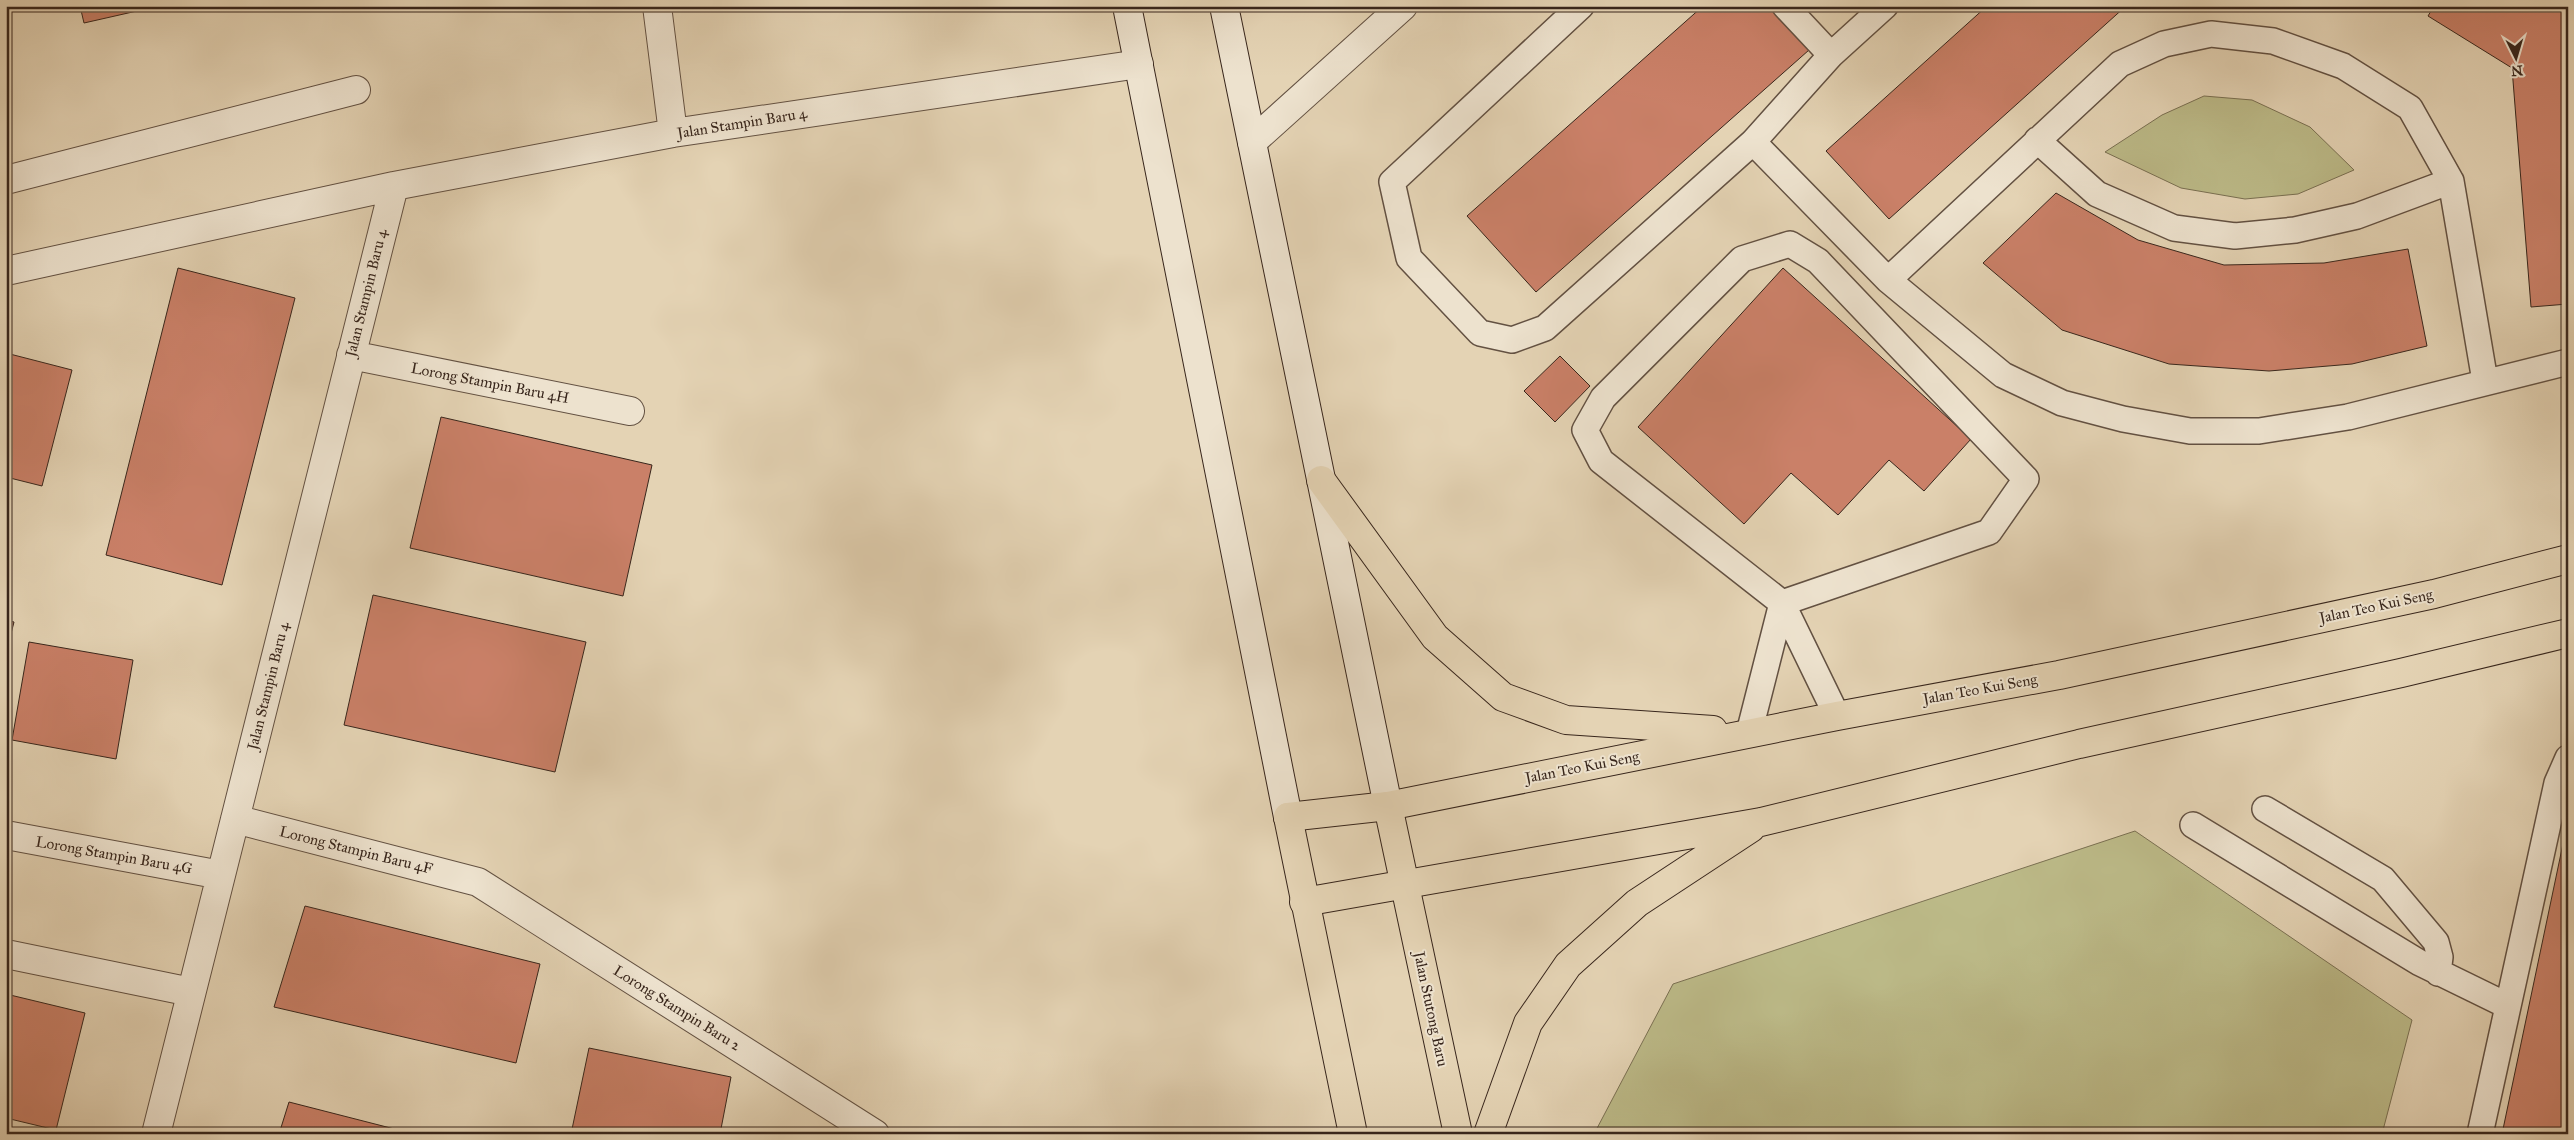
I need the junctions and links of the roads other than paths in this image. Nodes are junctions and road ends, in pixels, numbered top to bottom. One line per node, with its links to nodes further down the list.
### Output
1 (657, 6): 11 (street)
2 (1127, 6): 9 (street)
3 (1224, 6): 13 (street)
4 (1403, 6): 13 (street)
5 (1581, 6): 14 (lane)
6 (1785, 6): 8 (lane)
7 (1885, 6): 8 (lane)
8 (1831, 55): 14 (lane)
9 (1139, 64): 11 (street, Jalan Stampin Baru 4); 33 (street)
10 (356, 90): 15 (street)
11 (673, 134): 17 (street, Jalan Stampin Baru 4)
12 (2037, 140): 16 (lane); 16 (lane); 19 (lane)
13 (1252, 142): 24 (street)
14 (1753, 142): 19 (lane)
15 (6, 180)
16 (2451, 181): 22 (lane)
17 (394, 186): 18 (street); 20 (street, Jalan Stampin Baru 4)
18 (6, 271)
19 (1888, 280): 22 (lane)
20 (350, 355): 23 (street, Lorong Stampin Baru 4H); 34 (street, Jalan Stampin Baru 4)
21 (2568, 362): 22 (lane)
22 (2484, 381)
23 (630, 411)
24 (1321, 480): 29 (main road); 31 (street)
25 (2568, 559): 28 (main road, Jalan Teo Kui Seng)
26 (1782, 603): 26 (lane); 28 (lane); 29 (lane)
27 (2568, 633): 35 (main road)
28 (1837, 716): 29 (main road, Jalan Teo Kui Seng)
29 (1749, 733): 31 (main road, Jalan Teo Kui Seng)
30 (2568, 758): 45 (lane)
31 (1388, 806): 33 (main road); 40 (main road, Jalan Stutong Baru)
32 (2264, 809): 43 (lane)
33 (1288, 817): 41 (main road)
34 (235, 819): 38 (street, Jalan Stampin Baru 4); 39 (street, Lorong Stampin Baru 4F)
35 (1761, 822): 40 (main road); 50 (main road)
36 (2192, 824): 43 (lane)
37 (6, 835): 38 (street, Lorong Stampin Baru 4G)
38 (221, 875): 44 (street, Jalan Stampin Baru 4)
39 (478, 882): 47 (street, Lorong Stampin Baru 2)
40 (1405, 884): 41 (main road); 49 (main road, Jalan Stutong Baru)
41 (1304, 902): 48 (main road)
42 (6, 954): 44 (street)
43 (2438, 972): 45 (lane)
44 (191, 992): 46 (street, Jalan Stampin Baru 4)
45 (2508, 1006): 51 (lane)
46 (156, 1134)
47 (875, 1134)
48 (1353, 1134)
49 (1458, 1134)
50 (1488, 1134)
51 (2480, 1134)

